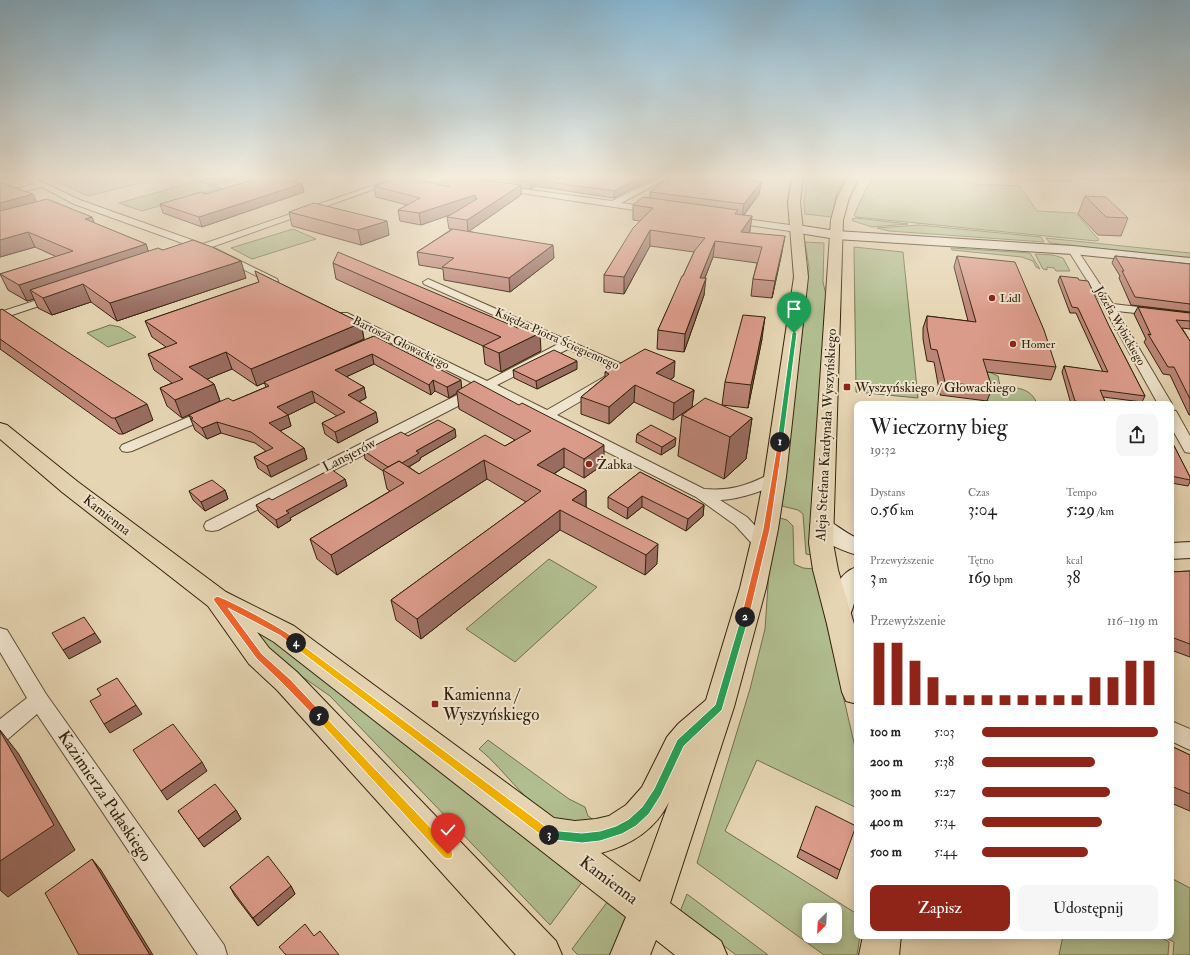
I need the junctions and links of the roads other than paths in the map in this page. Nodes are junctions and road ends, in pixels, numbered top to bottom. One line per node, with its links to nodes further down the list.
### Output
1 (134, 223): 8 (street)
2 (272, 223): 8 (street)
3 (756, 223): 6 (street)
4 (796, 223): 6 (main road)
5 (837, 223): 7 (main road, Aleja Stefana Kardynała Wyszyńskiego)
6 (797, 228): 7 (street); 30 (main road)
7 (836, 232): 9 (street); 33 (main road, Aleja Stefana Kardynała Wyszyńskiego)
8 (202, 247): 10 (street); 13 (street)
9 (1073, 250): 11 (street); 15 (street, Józefa Wybickiego)
10 (186, 253)
11 (1190, 262)
12 (428, 282): 21 (street, Księdza Piotra Ściegiennego)
13 (283, 286)
14 (68, 293): 17 (street)
15 (1109, 307): 18 (street); 23 (street, Józefa Wybickiego)
16 (332, 310): 19 (street, Bartosza Głowackiego)
17 (0, 316)
18 (1190, 316)
19 (385, 336): 20 (street); 22 (street, Bartosza Głowackiego)
20 (371, 342)
21 (568, 344): 22 (street, Lansjerów); 25 (street, Księdza Piotra Ściegiennego)
22 (486, 384): 25 (street, Bartosza Głowackiego); 32 (street, Lansjerów)
23 (1163, 401)
24 (220, 408): 28 (street)
25 (547, 415): 31 (street, Bartosza Głowackiego)
26 (1174, 420): 29 (street)
27 (0, 429): 39 (main road, Kamienna)
28 (127, 448)
29 (1190, 449)
30 (775, 477): 31 (street, Bartosza Głowackiego); 34 (main road)
31 (702, 494): 34 (street, Bartosza Głowackiego)
32 (212, 526)
33 (821, 526): 35 (street); 40 (main road, Aleja Stefana Kardynała Wyszyńskiego)
34 (763, 545): 44 (main road)
35 (854, 546)
36 (1190, 550): 37 (street)
37 (1174, 551)
38 (854, 579): 40 (street)
39 (217, 599): 48 (main road, Kamienna); 52 (main road, Kamienna)
40 (838, 614): 42 (main road, Aleja Stefana Kardynała Wyszyńskiego)
41 (0, 635): 43 (street, Kazimierza Pułaskiego)
42 (854, 680)
43 (39, 700): 45 (street); 51 (street, Kazimierza Pułaskiego)
44 (719, 707): 48 (main road); 49 (main road)
45 (0, 732)
46 (1174, 732): 47 (street)
47 (1190, 740)
48 (550, 835): 49 (main road, Kamienna)
49 (648, 910): 53 (main road); 54 (main road, Kamienna)
50 (882, 939): 55 (main road)
51 (214, 955)
52 (542, 955)
53 (630, 955)
54 (707, 955)
55 (879, 955)

